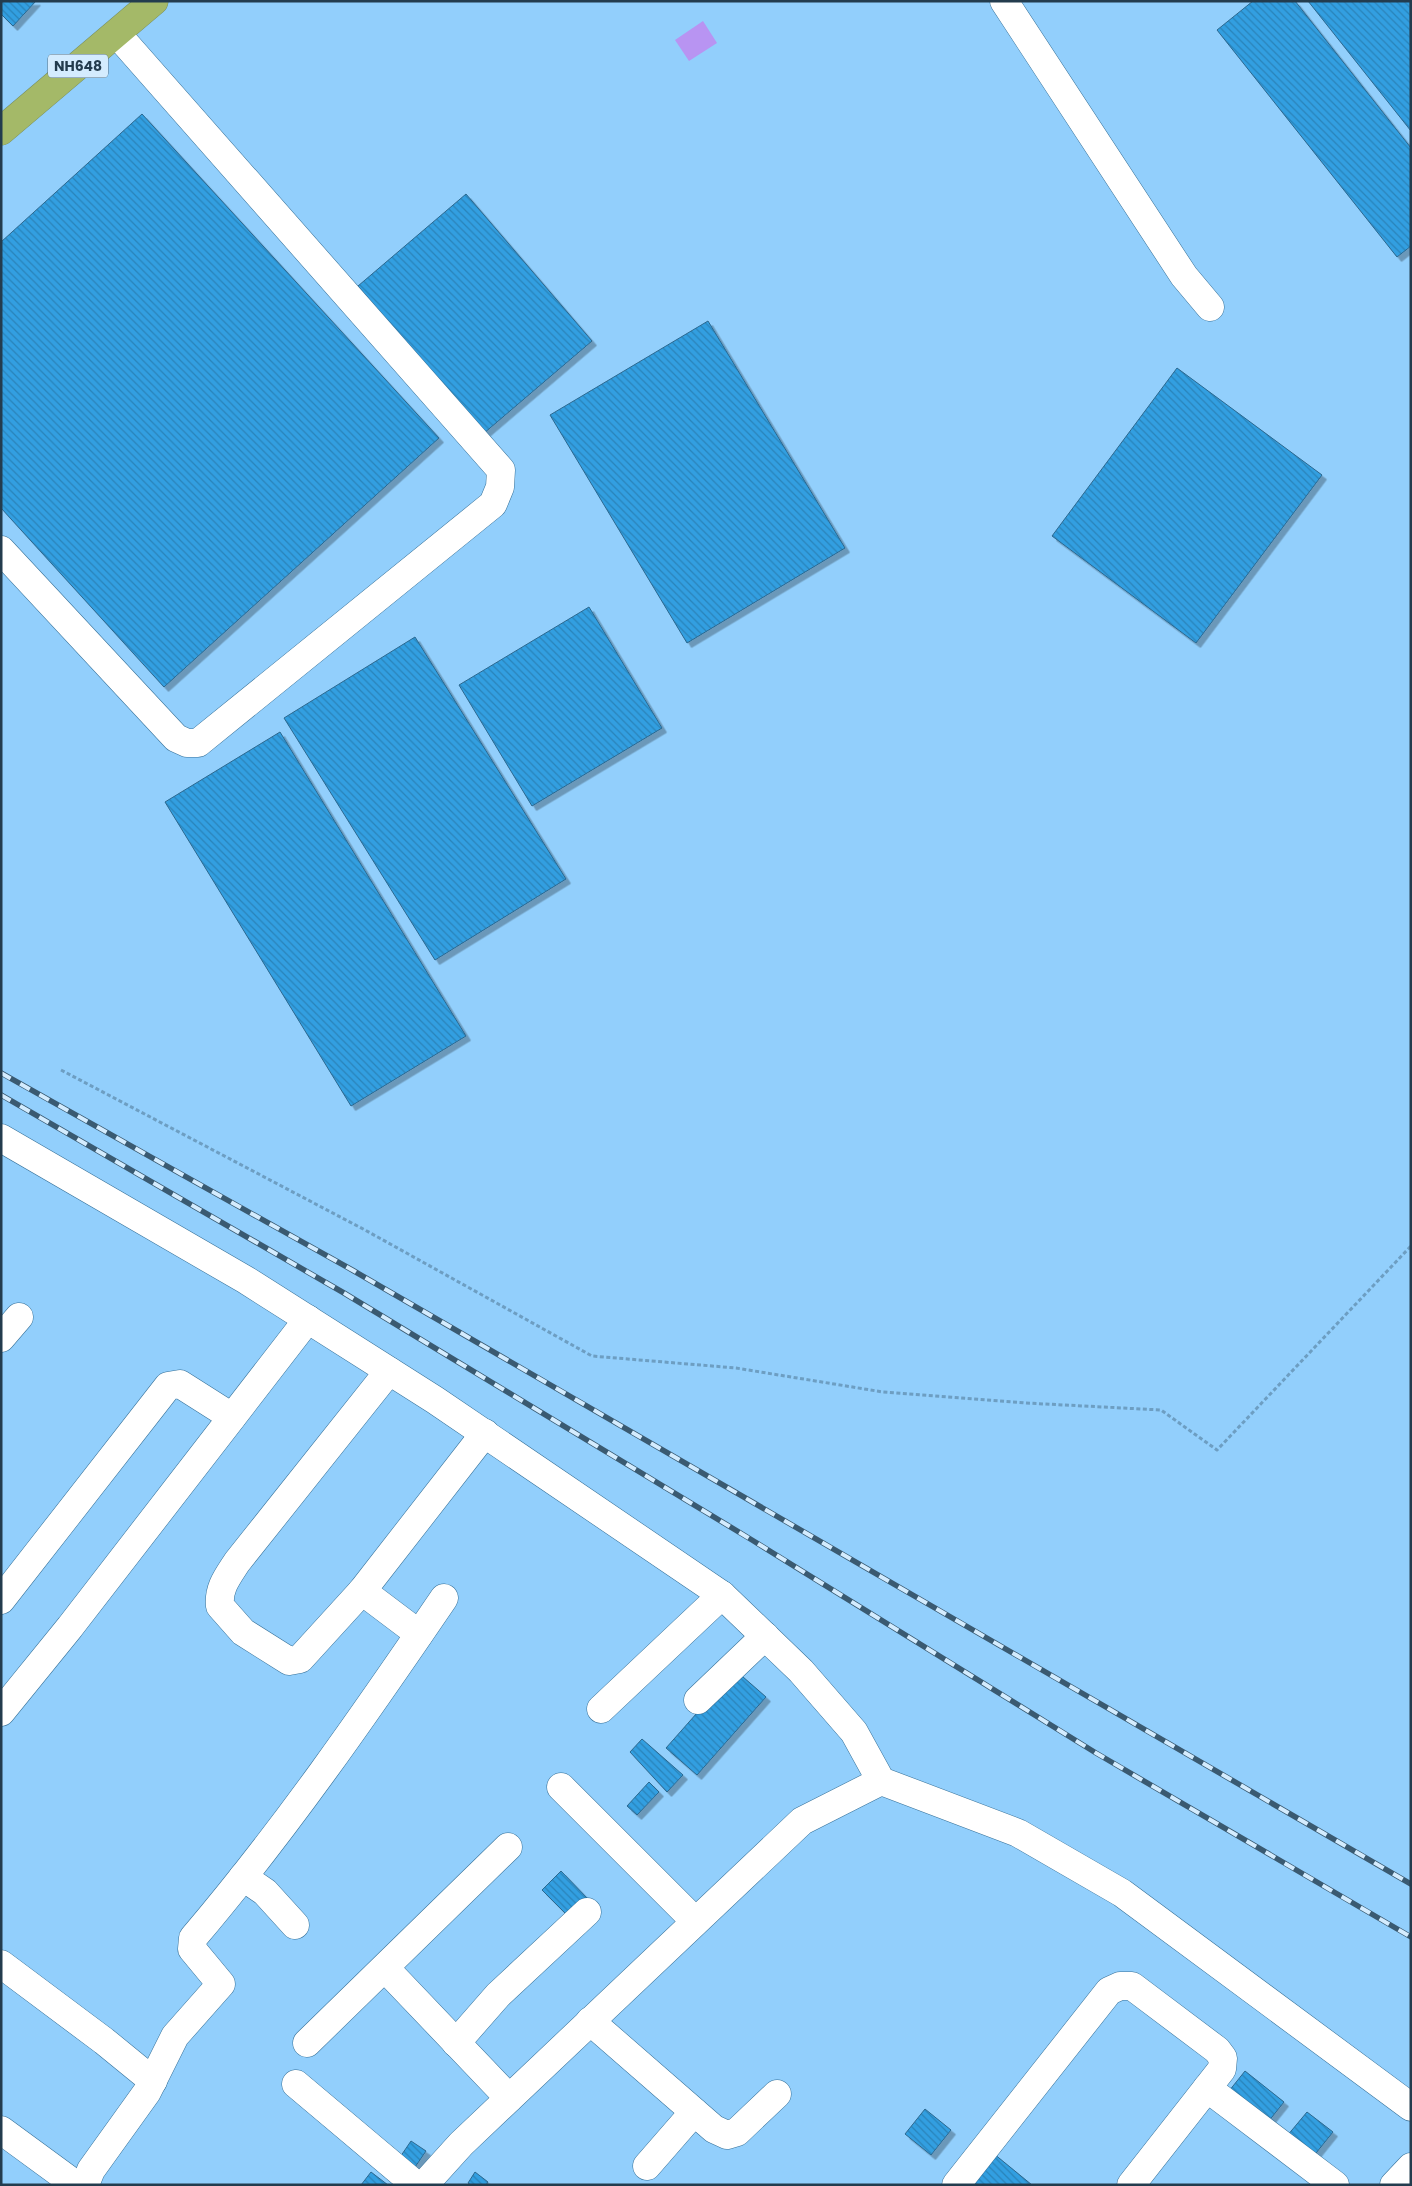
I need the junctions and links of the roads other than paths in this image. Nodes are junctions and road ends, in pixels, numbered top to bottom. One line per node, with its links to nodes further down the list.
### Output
1 (154, 1): 3 (highway, NH648)
2 (1004, 1): 5 (street)
3 (116, 34): 4 (highway, NH648); 6 (street)
4 (5, 121)
5 (1210, 308)
6 (1, 550)
7 (1, 1138): 9 (street)
8 (19, 1317): 10 (street)
9 (308, 1319): 11 (street); 12 (street)
10 (1, 1338)
11 (389, 1371): 13 (street); 14 (street)
12 (232, 1417): 17 (street); 22 (street)
13 (485, 1433): 14 (street); 15 (street)
14 (362, 1591): 18 (street)
15 (722, 1595): 19 (street); 21 (street)
16 (444, 1598): 18 (street)
17 (1, 1600)
18 (420, 1634): 26 (street)
19 (765, 1636): 20 (street); 23 (street)
20 (698, 1700)
21 (602, 1709)
22 (1, 1712)
23 (881, 1781): 28 (street); 40 (street)
24 (561, 1787): 28 (street)
25 (508, 1848): 31 (street)
26 (243, 1877): 29 (street); 35 (street)
27 (586, 1912): 34 (street)
28 (695, 1921): 32 (street)
29 (295, 1925)
30 (1, 1964): 35 (street)
31 (385, 1968): 33 (street); 34 (street)
32 (590, 2021): 39 (street); 41 (street)
33 (307, 2043)
34 (456, 2043): 39 (street)
35 (153, 2081): 46 (street)
36 (296, 2084): 47 (street)
37 (1207, 2088): 49 (street); 50 (street); 51 (street)
38 (777, 2094): 41 (street)
39 (509, 2098): 48 (street)
40 (1411, 2107)
41 (694, 2112): 43 (street)
42 (1, 2130): 45 (street)
43 (648, 2166)
44 (1411, 2167): 52 (street)
45 (76, 2185)
46 (85, 2185)
47 (416, 2185)
48 (424, 2185)
49 (956, 2185)
50 (1132, 2185)
51 (1335, 2185)
52 (1394, 2185)

